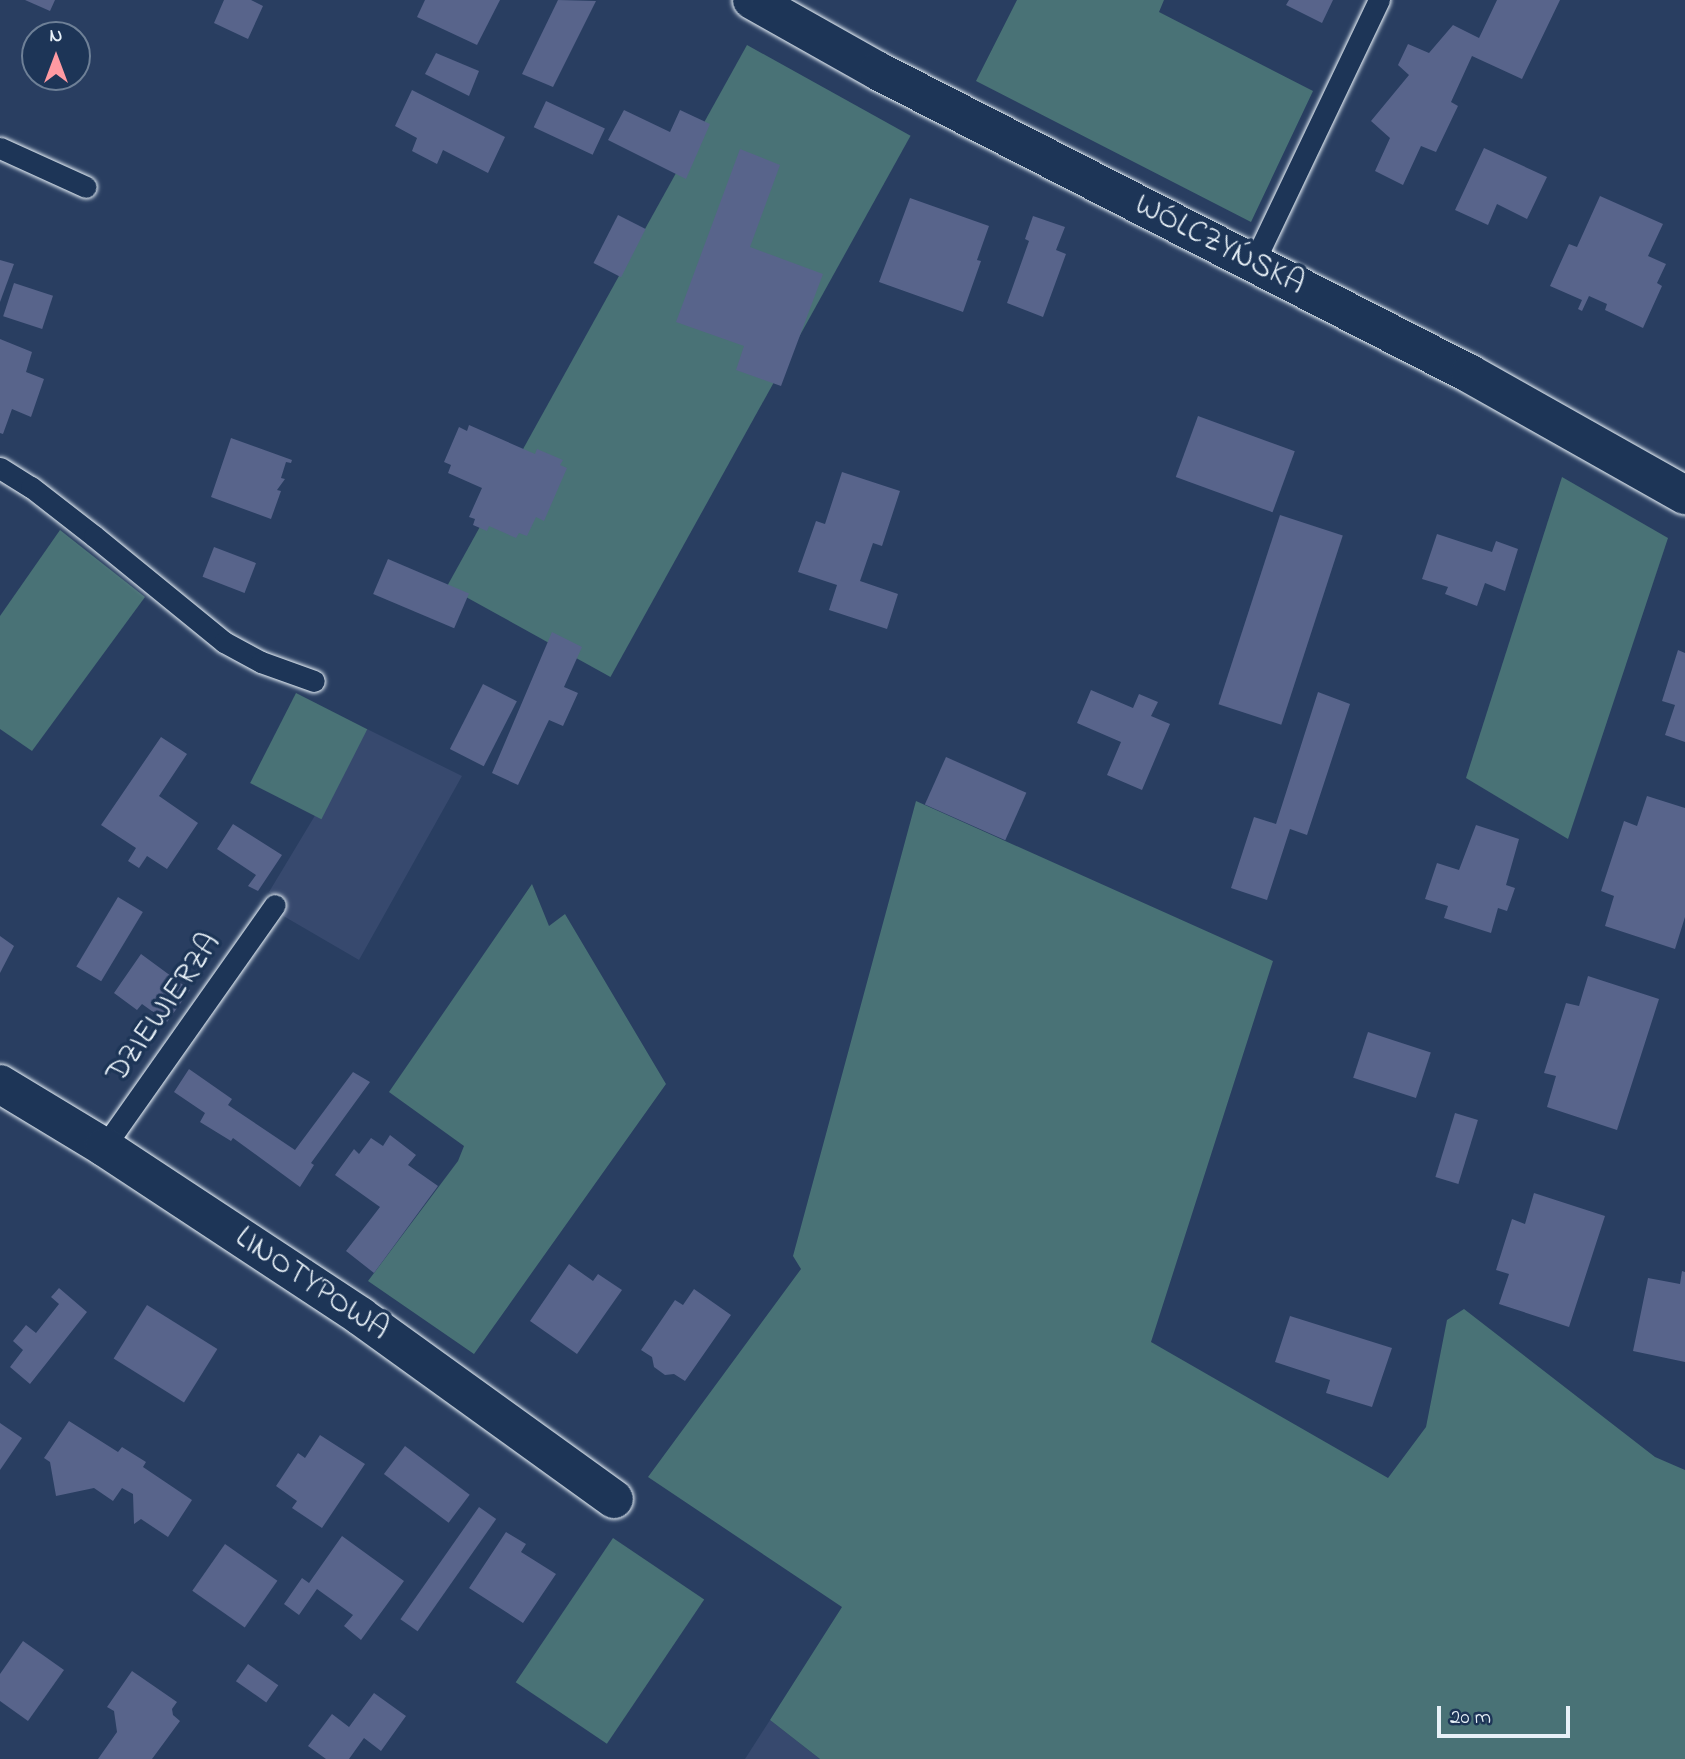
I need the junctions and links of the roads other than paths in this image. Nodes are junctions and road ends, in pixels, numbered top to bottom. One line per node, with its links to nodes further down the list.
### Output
1 (752, 0): 5 (street, WÓLCZYŃSKA)
2 (1379, 0): 5 (lane)
3 (0, 148): 4 (lane)
4 (86, 187)
5 (1253, 264): 7 (street, WÓLCZYŃSKA)
6 (0, 468): 8 (lane)
7 (1685, 495)
8 (314, 681)
9 (275, 905): 11 (lane, DZIEWIERZA)
10 (0, 1084): 11 (street, LINOTYPOWA)
11 (104, 1147): 12 (street, LINOTYPOWA)
12 (614, 1499)

